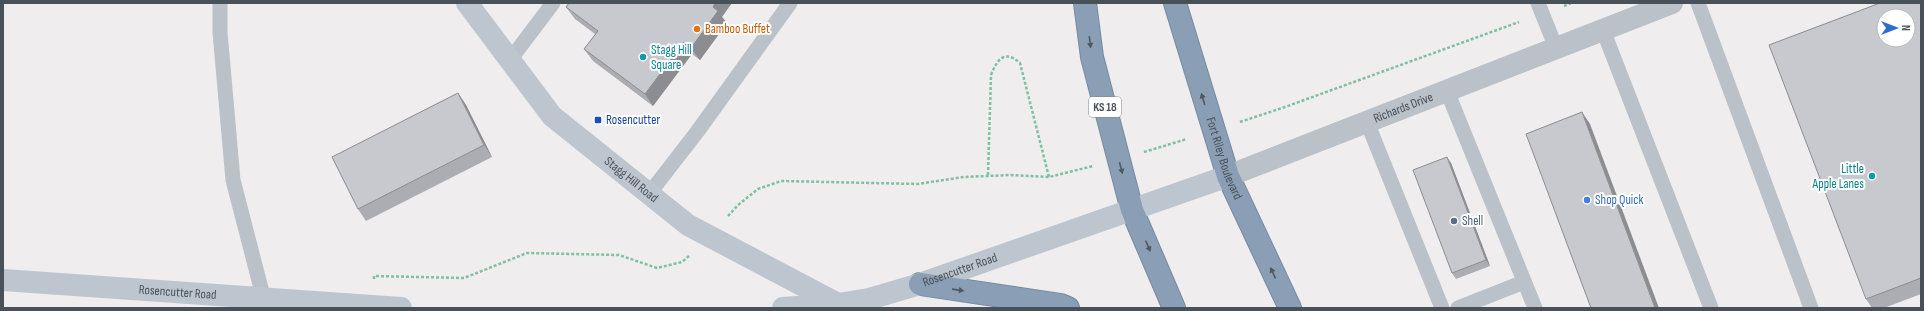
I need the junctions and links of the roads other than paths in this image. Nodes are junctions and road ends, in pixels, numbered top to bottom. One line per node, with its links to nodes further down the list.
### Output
1 (220, 3): 21 (lane)
2 (467, 3): 12 (street, Stagg Hill Road)
3 (553, 3): 12 (lane)
4 (790, 3): 16 (lane)
5 (1085, 3): 17 (highway, KS 18, one-way to 17)
6 (1174, 3): 15 (highway, Fort Riley Boulevard, one-way to 6)
7 (1672, 3): 10 (street, Richards Drive)
8 (1698, 3): 33 (lane)
9 (1540, 8): 11 (lane)
10 (1603, 30): 11 (street, Richards Drive); 32 (lane)
11 (1556, 48): 13 (street, Richards Drive)
12 (510, 60): 16 (street, Stagg Hill Road)
13 (1447, 91): 14 (street, Richards Drive); 19 (lane)
14 (1367, 122): 15 (street, Richards Drive); 29 (lane)
15 (1228, 176): 17 (street, Richards Drive); 28 (highway, Fort Riley Boulevard, one-way to 15)
16 (649, 194): 22 (street, Stagg Hill Road)
17 (1132, 210): 20 (street, Rosencutter Road); 27 (highway, KS 18, one-way to 27)
18 (3, 280): 21 (street, Rosencutter Road)
19 (1524, 282): 30 (lane); 31 (lane)
20 (920, 284): 22 (street, Rosencutter Road); 26 (highway, one-way to 26)
21 (264, 300): 23 (street, Rosencutter Road)
22 (838, 304): 25 (street, Rosencutter Road)
23 (375, 308): 24 (street, Rosencutter Road)
24 (401, 308)
25 (783, 308)
26 (1068, 308)
27 (1174, 308)
28 (1290, 308)
29 (1442, 308)
30 (1458, 308)
31 (1535, 308)
32 (1711, 308)
33 (1811, 308)

